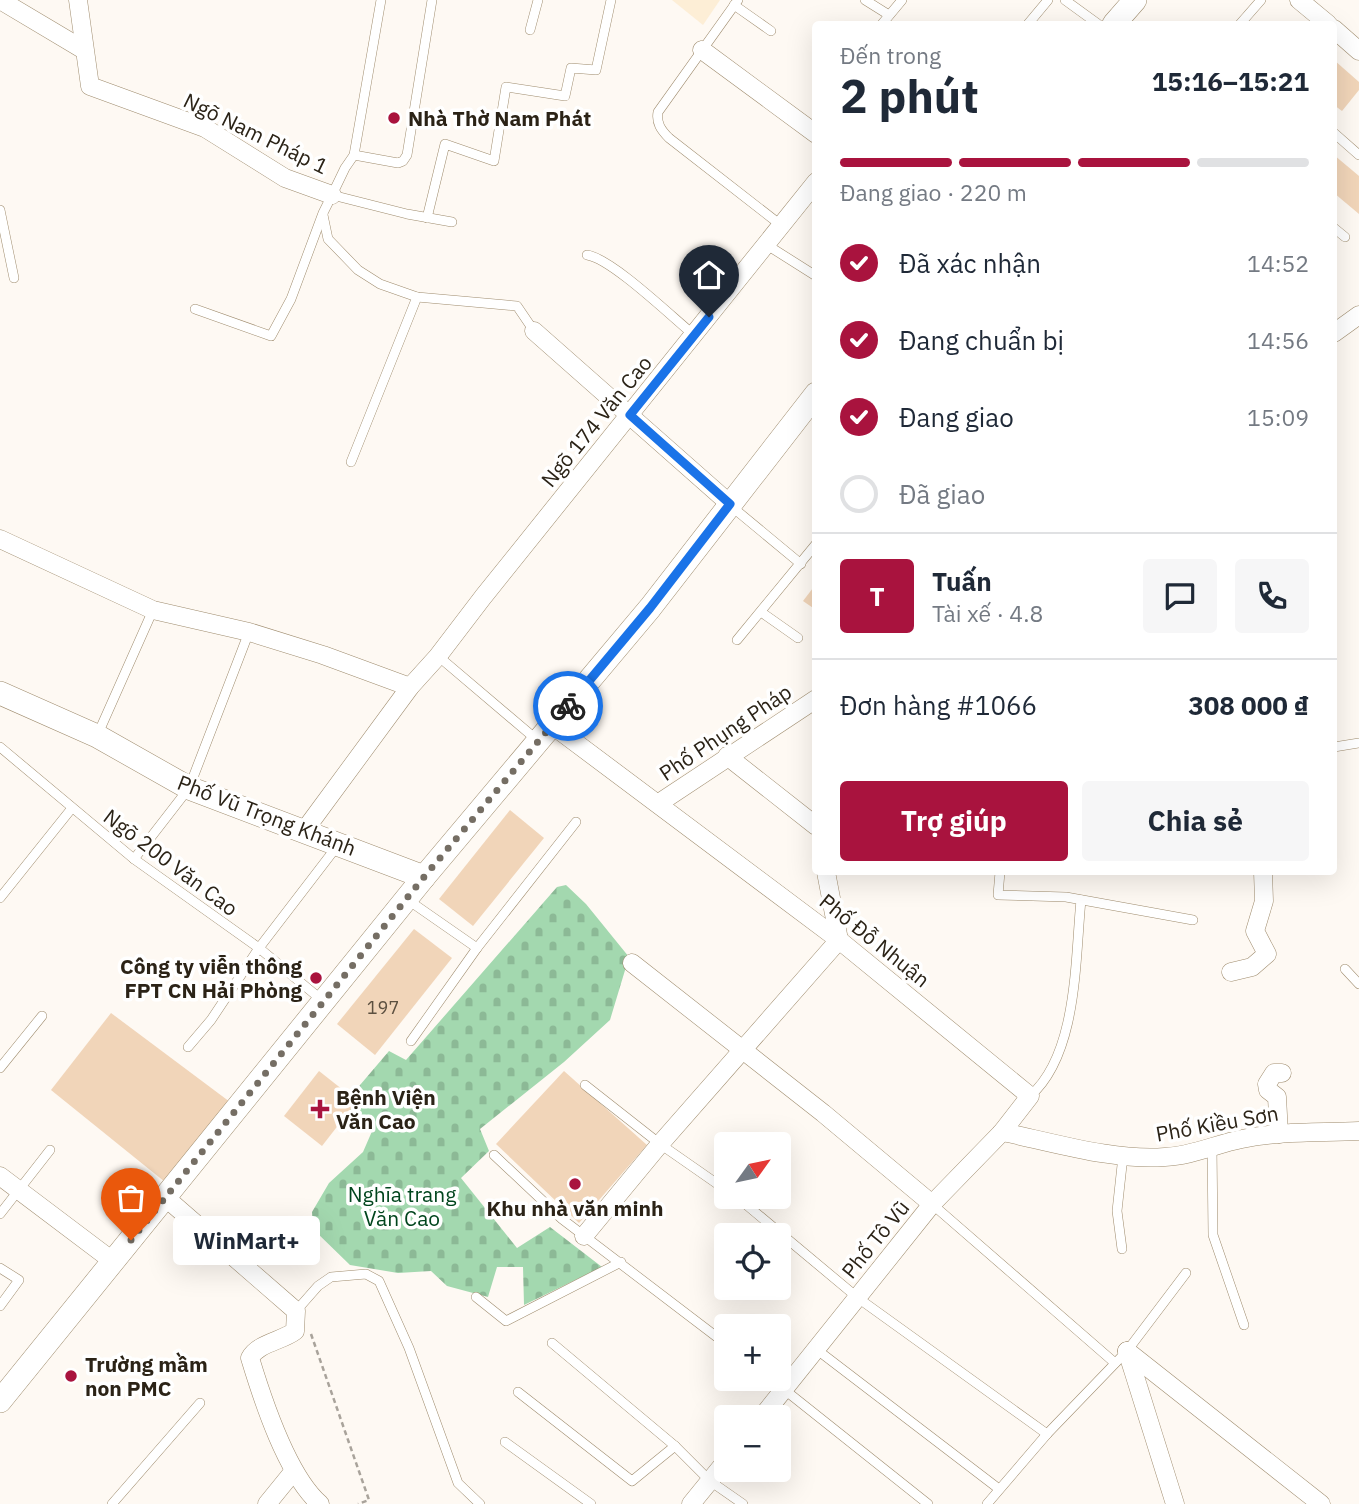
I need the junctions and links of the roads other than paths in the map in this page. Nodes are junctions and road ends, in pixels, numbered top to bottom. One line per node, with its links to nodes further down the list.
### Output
1 (0, 0): 25 (street)
2 (78, 0): 25 (street)
3 (381, 0): 30 (lane)
4 (432, 0): 30 (lane)
5 (538, 0): 22 (lane)
6 (611, 0): 36 (lane)
7 (865, 0): 15 (lane)
8 (902, 0): 15 (lane)
9 (1048, 0): 17 (lane)
10 (1065, 0): 18 (lane)
11 (1135, 0): 19 (street)
12 (1261, 0): 20 (lane)
13 (1299, 0): 21 (street)
14 (736, 3): 23 (lane); 26 (lane)
15 (889, 15): 16 (lane)
16 (884, 21)
17 (1030, 21)
18 (1094, 21)
19 (1117, 21)
20 (1243, 21)
21 (1324, 21)
22 (530, 30)
23 (771, 31)
24 (1337, 32): 27 (street)
25 (84, 50): 33 (street, Ngõ Nam Pháp 1)
26 (702, 50): 28 (street); 38 (lane)
27 (1359, 51)
28 (812, 131)
29 (1337, 136): 31 (lane)
30 (354, 155): 33 (lane)
31 (1359, 155)
32 (812, 187): 38 (street, Ngõ 174 Văn Cao)
33 (332, 195): 35 (lane); 36 (lane)
34 (0, 210): 44 (lane)
35 (323, 213): 45 (lane); 46 (lane)
36 (427, 218): 37 (lane)
37 (452, 222)
38 (782, 226): 41 (street, Ngõ 174 Văn Cao)
39 (1337, 230): 40 (lane)
40 (1345, 237)
41 (767, 245): 43 (lane); 50 (street, Ngõ 174 Văn Cao)
42 (587, 255): 50 (lane)
43 (812, 273)
44 (14, 278)
45 (418, 297): 48 (lane); 53 (lane)
46 (195, 309)
47 (1359, 315): 49 (street)
48 (534, 331): 52 (street)
49 (1337, 331)
50 (694, 335): 52 (street, Ngõ 174 Văn Cao)
51 (812, 399): 54 (street)
52 (630, 415): 54 (street); 63 (street, Ngõ 174 Văn Cao)
53 (351, 462)
54 (730, 504): 57 (lane); 67 (street)
55 (0, 539): 58 (street)
56 (812, 549): 57 (lane)
57 (801, 564): 59 (lane)
58 (153, 610): 60 (street); 68 (lane)
59 (761, 612): 61 (lane); 62 (lane)
60 (249, 632): 64 (street); 73 (lane)
61 (798, 638)
62 (737, 640)
63 (439, 656): 64 (street, Ngõ 174 Văn Cao); 67 (lane)
64 (410, 687): 78 (street, Ngõ 174 Văn Cao)
65 (0, 693): 68 (street, Phố Vũ Trọng Khánh)
66 (812, 702): 72 (street, Phố Phụng Pháp)
67 (545, 733): 74 (street, Phố Đỗ Nhuận); 84 (street)
68 (97, 736): 73 (street, Phố Vũ Trọng Khánh)
69 (1359, 743): 71 (lane)
70 (0, 747): 75 (lane, Ngõ 200 Văn Cao)
71 (1337, 747)
72 (727, 756): 74 (street, Phố Phụng Pháp); 77 (street)
73 (189, 788): 78 (street, Phố Vũ Trọng Khánh); 80 (lane)
74 (659, 803): 89 (street, Phố Đỗ Nhuận)
75 (72, 808): 80 (lane, Ngõ 200 Văn Cao); 85 (lane)
76 (576, 822): 91 (lane)
77 (812, 823)
78 (304, 831): 79 (street, Phố Vũ Trọng Khánh)
79 (339, 843): 84 (street, Phố Vũ Trọng Khánh); 90 (lane)
80 (134, 859): 90 (lane, Ngõ 200 Văn Cao)
81 (827, 875): 89 (street)
82 (1000, 875): 87 (lane)
83 (1263, 875): 94 (street)
84 (424, 877): 86 (street)
85 (0, 898)
86 (407, 898): 91 (lane); 96 (street)
87 (1081, 900): 88 (lane); 104 (lane)
88 (1193, 920)
89 (839, 940): 100 (street); 104 (street, Phố Đỗ Nhuận)
90 (258, 948): 96 (lane, Ngõ 200 Văn Cao); 99 (lane)
91 (477, 948): 98 (lane)
92 (632, 963): 100 (street)
93 (1345, 969): 95 (lane)
94 (1231, 972)
95 (1359, 984)
96 (324, 1002): 116 (street)
97 (42, 1016): 101 (lane)
98 (411, 1041)
99 (188, 1047)
100 (743, 1049): 108 (street); 117 (street)
101 (0, 1068)
102 (1282, 1073): 107 (street)
103 (584, 1085): 108 (lane)
104 (1030, 1096): 105 (street, Phố Tô Vũ)
105 (1002, 1132): 112 (street, Phố Kiều Sơn); 117 (street, Phố Tô Vũ)
106 (1359, 1132): 107 (street, Phố Kiều Sơn)
107 (1279, 1134): 109 (street, Phố Kiều Sơn)
108 (660, 1144): 114 (lane); 120 (street)
109 (1212, 1147): 112 (street, Phố Kiều Sơn); 130 (lane)
110 (50, 1150): 115 (lane)
111 (494, 1155): 120 (lane)
112 (1123, 1156): 121 (lane)
113 (0, 1176): 115 (street)
114 (714, 1182)
115 (19, 1190): 119 (lane); 122 (street)
116 (166, 1198): 122 (street); 129 (street)
117 (932, 1204): 127 (street, Phố Tô Vũ); 134 (lane)
118 (752, 1209): 127 (lane)
119 (0, 1214)
120 (584, 1236): 123 (lane)
121 (1122, 1249)
122 (114, 1262): 138 (street)
123 (621, 1262): 126 (lane); 131 (lane)
124 (0, 1268): 128 (lane)
125 (1186, 1273): 134 (lane)
126 (476, 1297)
127 (858, 1297): 133 (street, Phố Tô Vũ); 140 (lane)
128 (0, 1306)
129 (296, 1311): 143 (street); 150 (lane)
130 (1244, 1325)
131 (714, 1335)
132 (552, 1343): 142 (lane)
133 (816, 1349): 135 (street, Phố Tô Vũ); 146 (lane)
134 (1121, 1357): 140 (lane); 156 (street); 157 (street)
135 (791, 1372)
136 (787, 1391): 154 (lane)
137 (518, 1392): 142 (lane)
138 (0, 1401)
139 (200, 1403): 147 (lane)
140 (1047, 1434): 146 (lane)
141 (505, 1442): 151 (lane)
142 (675, 1446): 145 (lane)
143 (293, 1472): 148 (street); 149 (street)
144 (714, 1476): 145 (street)
145 (710, 1481): 152 (street); 153 (lane)
146 (999, 1489): 155 (lane)
147 (112, 1504)
148 (267, 1504)
149 (320, 1504)
150 (480, 1504)
151 (591, 1504)
152 (691, 1504)
153 (743, 1504)
154 (928, 1504)
155 (987, 1504)
156 (1175, 1504)
157 (1321, 1504)

